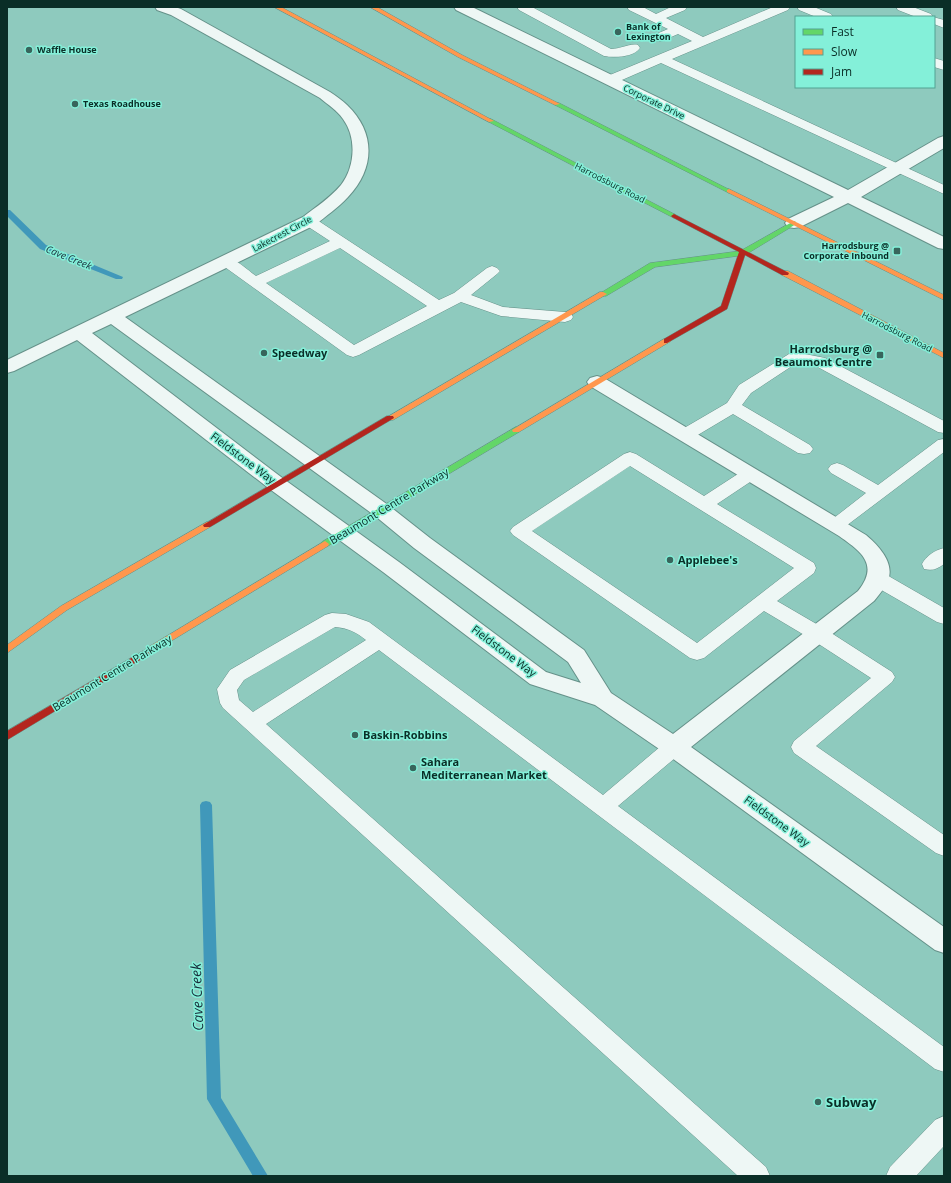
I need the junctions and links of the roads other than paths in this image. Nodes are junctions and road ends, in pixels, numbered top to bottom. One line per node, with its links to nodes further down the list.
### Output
1 (162, 7): 24 (street, Lakecrest Circle)
2 (277, 7): 28 (street, Harrodsburg Road)
3 (373, 7): 25 (street)
4 (461, 7): 19 (street, Corporate Drive)
5 (525, 7): 17 (lane)
6 (633, 7): 13 (lane)
7 (681, 7): 13 (lane)
8 (784, 7): 16 (lane)
9 (803, 7): 11 (lane)
10 (902, 7): 12 (lane)
11 (825, 16)
12 (924, 16)
13 (656, 18): 14 (lane)
14 (679, 30): 15 (lane); 16 (lane)
15 (658, 38)
16 (702, 41): 18 (lane)
17 (634, 48)
18 (660, 58): 19 (lane); 21 (lane)
19 (610, 80): 23 (street, Corporate Drive)
20 (944, 140): 21 (street)
21 (896, 167): 22 (lane); 23 (street)
22 (944, 190)
23 (848, 197): 25 (street); 27 (street, Corporate Drive)
24 (309, 221): 26 (lane); 29 (street, Lakecrest Circle)
25 (794, 223): 28 (street); 33 (street)
26 (341, 242): 31 (lane); 34 (lane)
27 (944, 244)
28 (742, 252): 36 (street); 38 (street, Harrodsburg Road); 40 (street, Beaumont Centre Parkway)
29 (227, 262): 31 (lane); 35 (street, Lakecrest Circle)
30 (492, 271): 32 (lane)
31 (255, 282): 34 (lane)
32 (460, 296): 34 (lane); 36 (lane)
33 (944, 298)
34 (438, 306)
35 (113, 317): 37 (street, Lakecrest Circle); 46 (street)
36 (565, 317): 46 (street)
37 (80, 333): 39 (street, Lakecrest Circle); 49 (street, Fieldstone Way)
38 (944, 356)
39 (7, 367)
40 (597, 382): 43 (street); 52 (street, Beaumont Centre Parkway)
41 (733, 407): 42 (lane); 43 (lane); 45 (lane)
42 (944, 428)
43 (685, 435): 48 (street)
44 (944, 444): 50 (lane)
45 (804, 449)
46 (314, 463): 49 (street); 52 (street)
47 (837, 469): 50 (lane)
48 (750, 474): 51 (lane); 53 (street)
49 (278, 484): 54 (street, Fieldstone Way); 57 (street)
50 (879, 493): 53 (lane)
51 (704, 504): 56 (lane); 56 (lane)
52 (380, 510): 54 (street, Beaumont Centre Parkway); 63 (street)
53 (836, 525): 55 (street)
54 (344, 533): 63 (street, Fieldstone Way); 65 (street, Beaumont Centre Parkway)
55 (878, 579): 58 (lane); 60 (street)
56 (763, 602): 60 (lane)
57 (64, 608): 59 (street); 62 (street)
58 (944, 617)
59 (14, 633)
60 (818, 634): 66 (street); 68 (lane)
61 (380, 640): 64 (lane); 64 (lane); 67 (lane)
62 (7, 650)
63 (603, 699): 66 (street, Fieldstone Way)
64 (252, 723): 72 (lane)
65 (7, 736)
66 (674, 747): 67 (lane); 69 (street, Fieldstone Way)
67 (603, 807): 70 (lane)
68 (944, 847)
69 (944, 942)
70 (944, 1061)
71 (944, 1128): 73 (lane)
72 (757, 1176)
73 (899, 1176)

